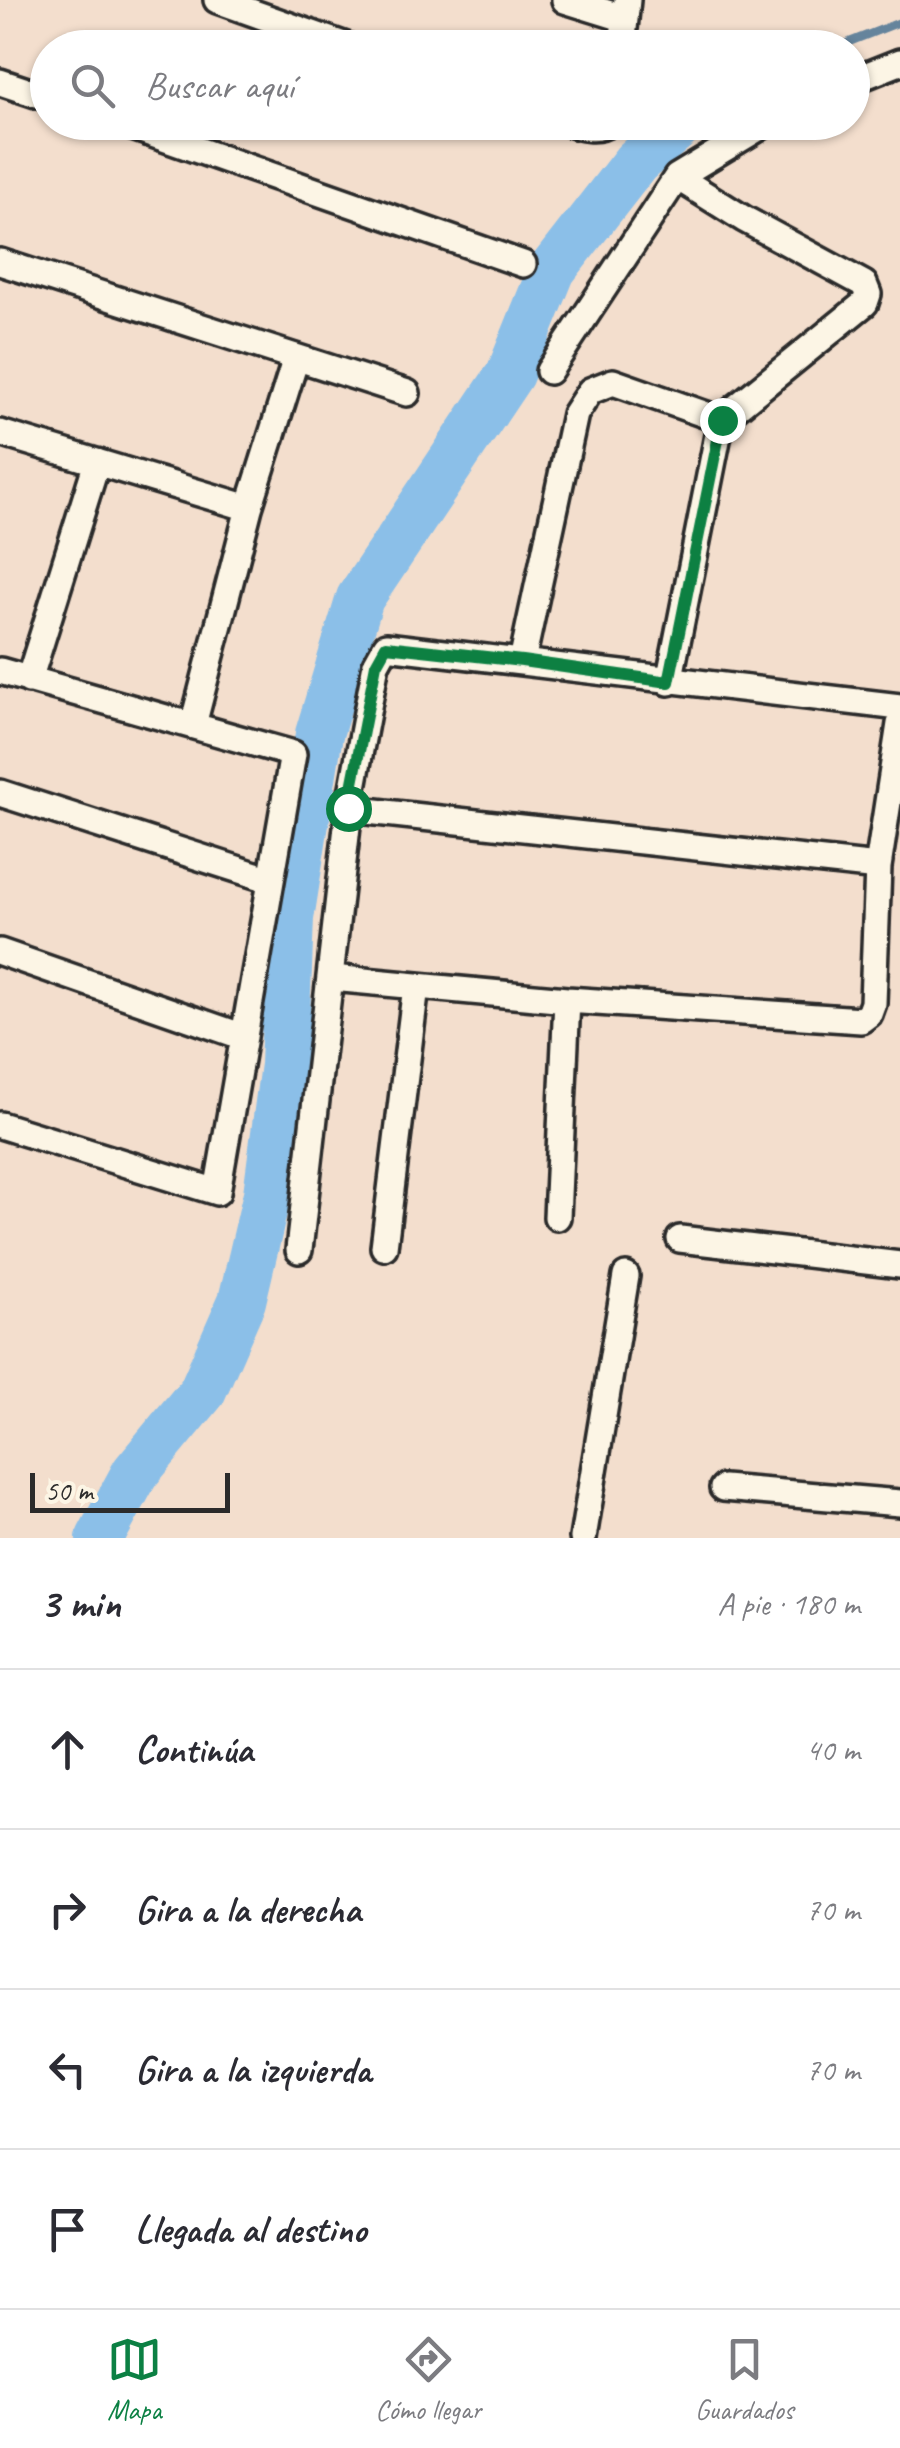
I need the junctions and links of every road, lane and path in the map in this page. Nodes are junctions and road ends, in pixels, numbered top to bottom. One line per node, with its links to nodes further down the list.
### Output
1 (217, 0): 4 (street)
2 (564, 0): 3 (street)
3 (625, 9)
4 (301, 30)
5 (900, 62): 6 (street)
6 (870, 74)
7 (0, 82): 8 (street)
8 (30, 92)
9 (169, 140): 13 (street)
10 (738, 140): 11 (street)
11 (677, 177): 15 (street); 17 (street)
12 (0, 262): 14 (street)
13 (523, 264)
14 (296, 358): 16 (street); 20 (street)
15 (549, 371)
16 (407, 392)
17 (722, 420): 21 (street); 24 (street)
18 (0, 432): 19 (street)
19 (97, 462): 20 (street); 23 (street)
20 (249, 508): 27 (street)
21 (522, 661): 24 (street); 29 (street)
22 (0, 671): 23 (street)
23 (28, 680): 27 (street)
24 (669, 682): 25 (street)
25 (900, 707)
26 (900, 724): 30 (street)
27 (193, 725): 31 (street)
28 (0, 793): 31 (street)
29 (348, 808): 30 (street); 33 (street)
30 (878, 868): 35 (street)
31 (271, 880): 36 (street)
32 (0, 952): 36 (street)
33 (332, 978): 34 (street); 41 (street)
34 (416, 986): 35 (street); 40 (street)
35 (568, 1000): 38 (street)
36 (244, 1037): 37 (street)
37 (0, 1125)
38 (557, 1216)
39 (680, 1239): 42 (street)
40 (384, 1247)
41 (299, 1250)
42 (900, 1265)
43 (626, 1276): 46 (street)
44 (723, 1488): 45 (street)
45 (900, 1503)
46 (584, 1538)

